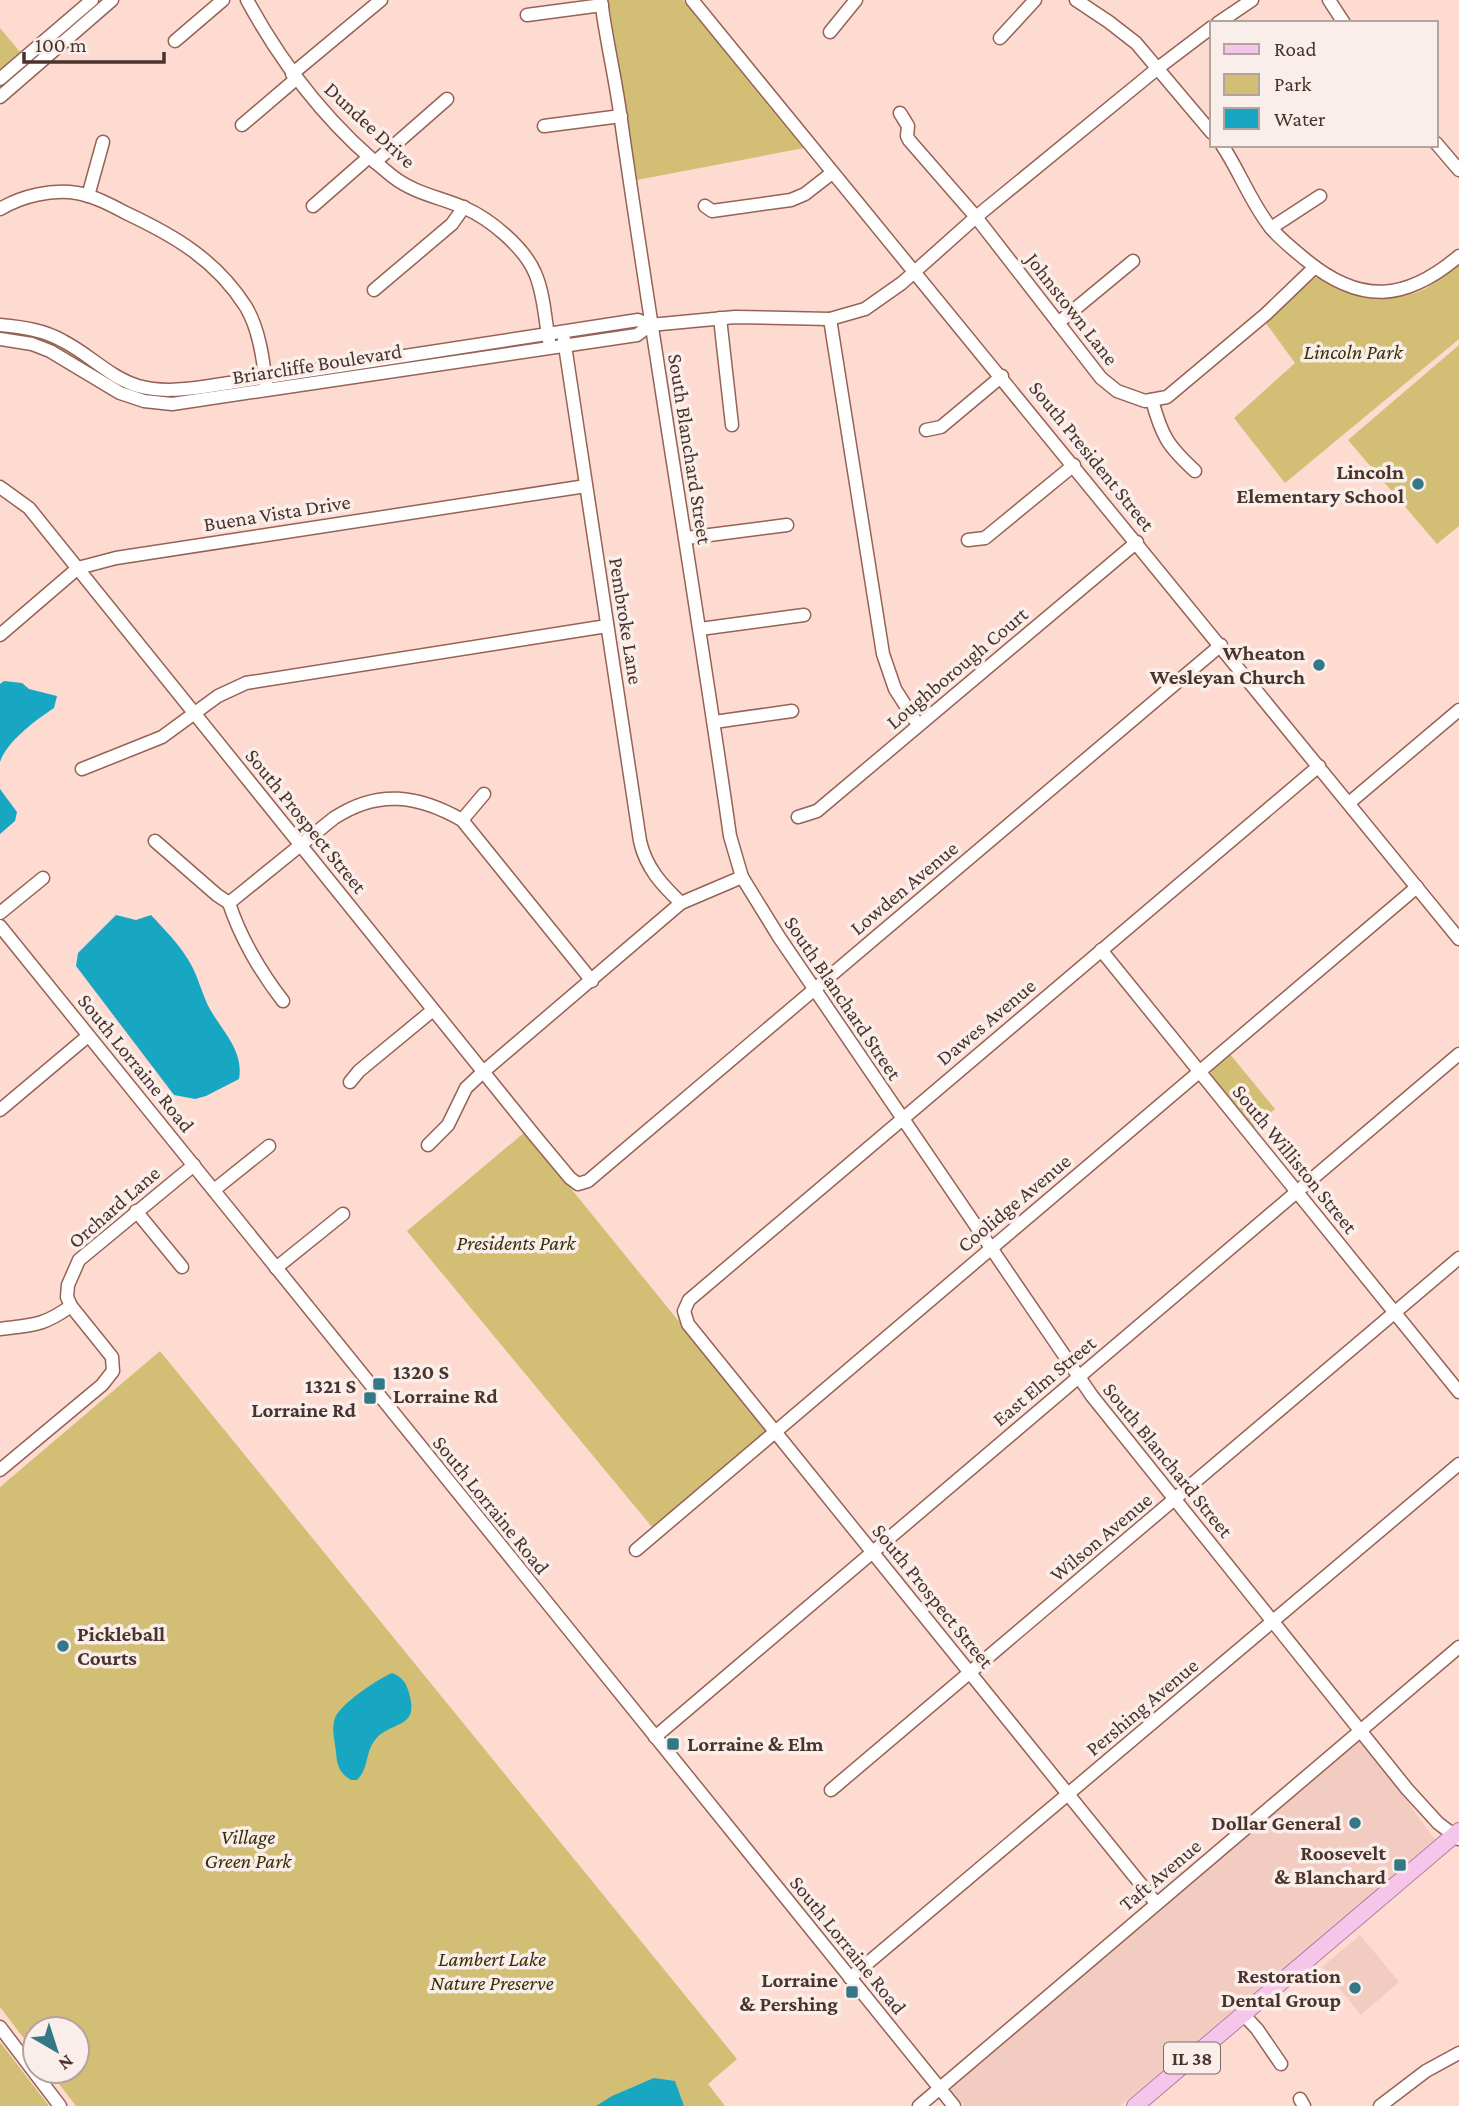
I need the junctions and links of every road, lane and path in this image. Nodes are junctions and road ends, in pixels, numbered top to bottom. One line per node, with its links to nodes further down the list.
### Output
1 (112, 0): 14 (street)
2 (223, 0): 20 (street)
3 (247, 0): 22 (street, Dundee Drive)
4 (381, 0): 22 (street)
5 (692, 0): 36 (street, South President Street)
6 (856, 0): 18 (street)
7 (1035, 0): 19 (street)
8 (1076, 0): 21 (street)
9 (1252, 0): 15 (street)
10 (1329, 0): 16 (street)
11 (84, 2): 14 (street); 23 (street)
12 (601, 3): 13 (street); 27 (street, South Blanchard Street)
13 (527, 15)
14 (92, 18): 24 (street)
15 (1221, 21)
16 (1343, 21)
17 (1210, 29): 21 (street, Briarcliffe Boulevard)
18 (830, 32)
19 (1000, 38)
20 (175, 41)
21 (1158, 68): 30 (street); 43 (street, Briarcliffe Boulevard)
22 (294, 76): 28 (street); 34 (street, Dundee Drive)
23 (0, 79)
24 (0, 97)
25 (447, 99): 34 (street)
26 (900, 113): 43 (street, Johnstown Lane)
27 (621, 116): 29 (street); 54 (street, South Blanchard Street)
28 (242, 125)
29 (544, 126)
30 (1210, 131)
31 (103, 142): 37 (street)
32 (1438, 145): 35 (street)
33 (1223, 147): 44 (street)
34 (372, 159): 39 (street); 41 (street, Dundee Drive)
35 (1459, 170)
36 (832, 173): 40 (street); 48 (street, South President Street)
37 (88, 196): 42 (street); 61 (street)
38 (1320, 196): 44 (street)
39 (313, 206)
40 (705, 206)
41 (464, 207): 49 (street); 56 (street, Dundee Drive)
42 (0, 209)
43 (976, 217): 48 (street, Briarcliffe Boulevard); 52 (street, Johnstown Lane)
44 (1271, 228): 47 (street)
45 (1459, 256): 47 (street)
46 (1133, 261): 52 (street)
47 (1315, 267): 63 (street)
48 (914, 273): 51 (street, Briarcliffe Boulevard); 60 (street, South President Street)
49 (374, 290)
50 (720, 318): 51 (street, Briarcliffe Boulevard); 54 (street, Briarcliffe Boulevard); 64 (street)
51 (830, 318): 84 (street)
52 (1058, 323): 63 (street, Johnstown Lane)
53 (0, 325): 61 (street, Briarcliffe Boulevard)
54 (650, 325): 55 (street, Briarcliffe Boulevard); 58 (street, Briarcliffe Boulevard); 71 (street, South Blanchard Street)
55 (563, 332): 56 (street, Briarcliffe Boulevard); 58 (street, Pembroke Lane)
56 (547, 334): 59 (street, Dundee Drive); 61 (street, Briarcliffe Boulevard)
57 (0, 339): 62 (street, Briarcliffe Boulevard)
58 (565, 346): 59 (street, Briarcliffe Boulevard); 69 (street, Pembroke Lane)
59 (550, 348): 62 (street, Briarcliffe Boulevard)
60 (1002, 376): 65 (street); 66 (street, South President Street)
61 (265, 377): 62 (street)
62 (267, 391)
63 (1152, 400): 67 (street)
64 (732, 425)
65 (926, 430)
66 (1074, 465): 72 (street); 73 (street, South President Street)
67 (1195, 471)
68 (0, 486): 74 (street, South Prospect Street)
69 (586, 486): 74 (street, Buena Vista Drive); 76 (street, Pembroke Lane)
70 (787, 525): 71 (street)
71 (686, 538): 77 (street, South Blanchard Street)
72 (968, 540)
73 (1136, 542): 79 (street, South President Street); 84 (street, Loughborough Court)
74 (78, 568): 78 (street, Buena Vista Drive); 82 (street, South Prospect Street)
75 (804, 615): 77 (street)
76 (607, 626): 82 (street); 97 (street, Pembroke Lane)
77 (700, 629): 83 (street, South Blanchard Street)
78 (0, 635)
79 (1221, 645): 85 (street, South President Street); 103 (street, Lowden Avenue)
80 (1459, 710): 88 (street)
81 (792, 711): 83 (street)
82 (195, 713): 86 (street); 92 (street, South Prospect Street)
83 (714, 722): 93 (street, South Blanchard Street)
84 (918, 725): 89 (street, Loughborough Court)
85 (1319, 766): 88 (street, South President Street); 101 (street, Dawes Avenue)
86 (82, 769)
87 (484, 794): 90 (street)
88 (1349, 803): 95 (street, South President Street)
89 (798, 817)
90 (462, 820): 92 (street); 102 (street)
91 (155, 841): 96 (street)
92 (301, 845): 96 (street); 105 (street, South Prospect Street)
93 (742, 877): 97 (street); 103 (street, South Blanchard Street)
94 (43, 878): 98 (street)
95 (1417, 887): 100 (street, South President Street); 108 (street, Coolidge Avenue)
96 (229, 903): 104 (street)
97 (681, 903): 102 (street)
98 (0, 914)
99 (0, 926): 106 (street, South Lorraine Road)
100 (1459, 939)
101 (1101, 950): 108 (street, South Williston Street); 112 (street, Dawes Avenue)
102 (592, 981): 109 (street)
103 (814, 990): 112 (street, South Blanchard Street); 116 (street, Lowden Avenue)
104 (283, 1002)
105 (433, 1010): 109 (street, South Prospect Street); 110 (street)
106 (88, 1036): 111 (street); 115 (street, South Lorraine Road)
107 (1459, 1054): 118 (street, East Elm Street)
108 (1199, 1071): 118 (street, South Williston Street); 121 (street, Coolidge Avenue)
109 (484, 1072): 114 (street); 116 (street, South Prospect Street)
110 (350, 1082)
111 (0, 1110)
112 (902, 1119): 121 (street, South Blanchard Street); 126 (street, Dawes Avenue)
113 (269, 1146): 117 (street)
114 (428, 1146)
115 (194, 1165): 117 (street, South Lorraine Road); 119 (street, Orchard Lane)
116 (578, 1184)
117 (214, 1190): 124 (street, South Lorraine Road)
118 (1297, 1192): 127 (street, South Williston Street); 129 (street, East Elm Street)
119 (136, 1211): 123 (street); 125 (street, Orchard Lane)
120 (343, 1214): 124 (street)
121 (990, 1248): 129 (street, South Blanchard Street); 131 (street, Coolidge Avenue)
122 (1459, 1258): 127 (street, Wilson Avenue)
123 (182, 1267)
124 (276, 1268): 141 (street, South Lorraine Road)
125 (71, 1306): 128 (street); 133 (street)
126 (684, 1311): 131 (street, South Prospect Street)
127 (1395, 1312): 130 (street, South Williston Street); 134 (street, Wilson Avenue)
128 (0, 1329)
129 (1079, 1377): 134 (street, South Blanchard Street); 136 (street, East Elm Street)
130 (1459, 1392)
131 (774, 1432): 135 (street, Coolidge Avenue); 136 (street, South Prospect Street)
132 (1459, 1464): 137 (street, Pershing Avenue)
133 (0, 1470)
134 (1175, 1500): 137 (street, South Blanchard Street); 139 (street, Wilson Avenue)
135 (636, 1550)
136 (872, 1552): 139 (street, South Prospect Street); 141 (street, East Elm Street)
137 (1273, 1622): 140 (street, South Blanchard Street); 143 (street, Pershing Avenue)
138 (1459, 1647): 140 (street, Taft Avenue)
139 (970, 1673): 142 (street, Wilson Avenue); 143 (street, South Prospect Street)
140 (1360, 1730): 144 (street, South Blanchard Street); 145 (street, Taft Avenue)
141 (655, 1737): 146 (street, South Lorraine Road)
142 (831, 1790)
143 (1068, 1794): 145 (street, South Prospect Street); 146 (street, Pershing Avenue)
144 (1457, 1835): 147 (main road, IL 38)
145 (1156, 1903): 151 (street, Taft Avenue)
146 (850, 1978): 151 (street, South Lorraine Road)
147 (1243, 2014): 150 (street); 155 (main road, IL 38)
148 (0, 2026): 152 (street)
149 (1459, 2053): 156 (street)
150 (1281, 2064)
151 (939, 2088): 153 (street, Taft Avenue); 154 (street, South Lorraine Road)
152 (60, 2106)
153 (919, 2106)
154 (954, 2106)
155 (1135, 2106)
156 (1380, 2106)

